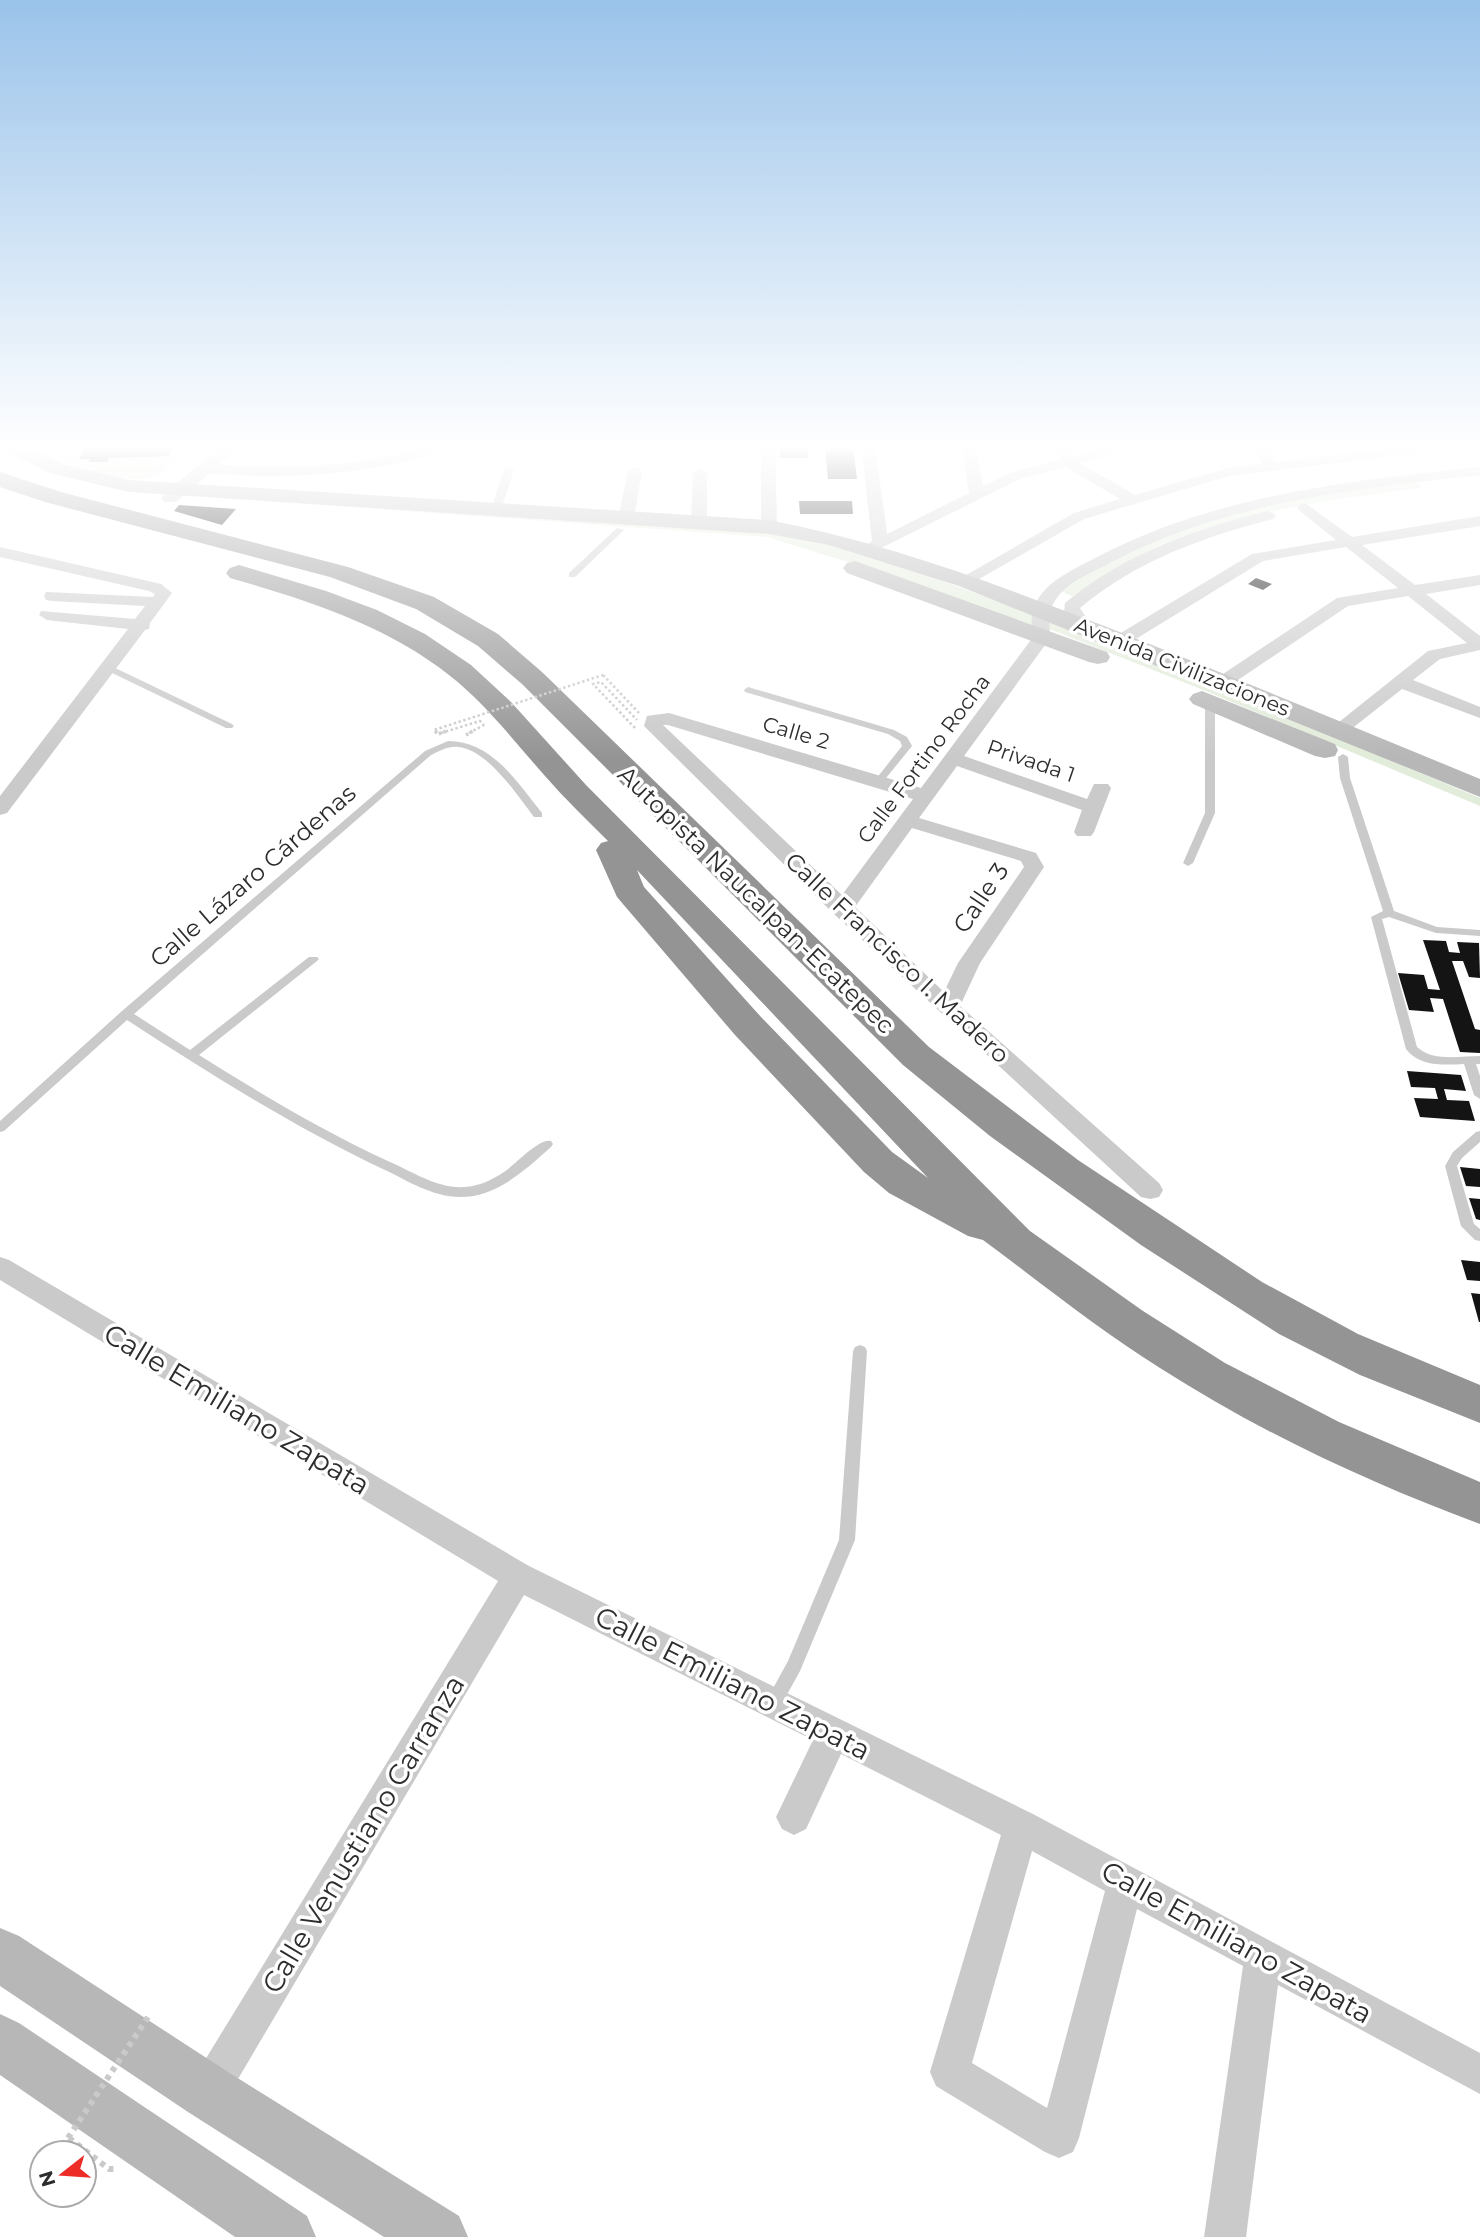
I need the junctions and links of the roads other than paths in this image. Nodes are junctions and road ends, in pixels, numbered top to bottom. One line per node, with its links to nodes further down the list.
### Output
1 (252, 549): 71 (highway, Autopista Naucalpan-Ecatepec)
2 (598, 549): 15 (lane)
3 (853, 549): 12 (main road)
4 (874, 549): 12 (street)
5 (882, 549): 12 (street)
6 (1028, 549): 18 (street)
7 (1118, 549): 23 (street)
8 (1165, 549): 26 (street)
9 (1304, 549): 28 (street)
10 (1360, 549): 19 (street)
11 (0, 552): 21 (street)
12 (874, 554): 14 (main road, Avenida Civilizaciones); 17 (main road)
13 (216, 566): 46 (highway, Autopista Naucalpan-Ecatepec)
14 (924, 567): 17 (main road); 18 (main road, Avenida Civilizaciones)
15 (572, 575)
16 (1480, 580): 19 (street)
17 (898, 584): 22 (main road)
18 (975, 584): 22 (main road); 23 (main road, Avenida Civilizaciones)
19 (1412, 590): 29 (street); 33 (street)
20 (52, 596): 21 (street)
21 (162, 598): 25 (street)
22 (957, 607): 27 (main road)
23 (1040, 611): 26 (main road, Avenida Civilizaciones); 27 (street)
24 (47, 615): 25 (street)
25 (143, 625): 30 (street)
26 (1083, 627): 28 (main road, Avenida Civilizaciones)
27 (1042, 637): 33 (main road); 39 (street, Calle Fortino Rocha)
28 (1120, 641): 33 (main road, Avenida Civilizaciones)
29 (1480, 645): 31 (street)
30 (109, 668): 36 (lane); 45 (street)
31 (1399, 681): 34 (street); 37 (street)
32 (748, 690): 40 (lane)
33 (1216, 692): 37 (main road, Avenida Civilizaciones); 38 (main road); 52 (lane)
34 (1480, 713)
35 (644, 723): 40 (street, Calle 2); 53 (street, Calle Francisco I. Madero)
36 (229, 726)
37 (1338, 730): 42 (main road, Avenida Civilizaciones)
38 (1343, 757): 47 (main road); 54 (lane)
39 (955, 759): 43 (street, Calle Fortino Rocha); 44 (street, Privada 1)
40 (879, 781): 43 (street, Calle 2)
41 (1101, 788): 44 (street, Privada 1)
42 (1480, 789)
43 (925, 796): 49 (street, Calle Fortino Rocha)
44 (1092, 807): 50 (street, Privada 1)
45 (1, 808)
46 (594, 810): 51 (highway, Autopista Naucalpan-Ecatepec); 66 (highway, Autopista Naucalpan-Ecatepec); 68 (highway, Autopista Naucalpan-Ecatepec)
47 (1480, 814)
48 (538, 816): 58 (lane, Calle Lázaro Cárdenas)
49 (906, 820): 53 (street, Calle Fortino Rocha); 57 (street, Calle 3)
50 (1084, 832)
51 (612, 850): 66 (highway, Autopista Naucalpan-Ecatepec); 68 (highway, Autopista Naucalpan-Ecatepec)
52 (1188, 863)
53 (842, 909): 57 (street, Calle Francisco I. Madero)
54 (1389, 913): 55 (lane); 60 (lane)
55 (1480, 933)
56 (313, 959): 59 (lane)
57 (948, 1008): 65 (street, Calle Francisco I. Madero)
58 (126, 1014): 59 (lane); 62 (lane, Calle Lázaro Cárdenas)
59 (190, 1056): 64 (lane)
60 (1474, 1060): 61 (lane)
61 (1480, 1095)
62 (0, 1128)
63 (1480, 1135): 67 (lane)
64 (547, 1144)
65 (1150, 1190)
66 (972, 1212): 68 (highway, Autopista Naucalpan-Ecatepec)
67 (1480, 1236)
68 (1015, 1242): 72 (highway, Autopista Naucalpan-Ecatepec)
69 (0, 1267): 73 (street, Calle Emiliano Zapata)
70 (860, 1351): 74 (lane)
71 (1480, 1404)
72 (1480, 1503)
73 (518, 1576): 74 (street, Calle Emiliano Zapata); 83 (street, Calle Venustiano Carranza)
74 (773, 1703): 75 (street, Calle Emiliano Zapata)
75 (833, 1735): 76 (street); 77 (street, Calle Emiliano Zapata)
76 (794, 1818)
77 (1021, 1826): 78 (street, Calle Emiliano Zapata); 78 (street)
78 (1126, 1881): 80 (street, Calle Emiliano Zapata)
79 (0, 1955): 83 (main road)
80 (1263, 1956): 82 (street, Calle Emiliano Zapata); 86 (street)
81 (0, 2042): 84 (main road)
82 (1480, 2074)
83 (208, 2092): 85 (main road)
84 (286, 2237)
85 (438, 2237)
86 (1225, 2237)

